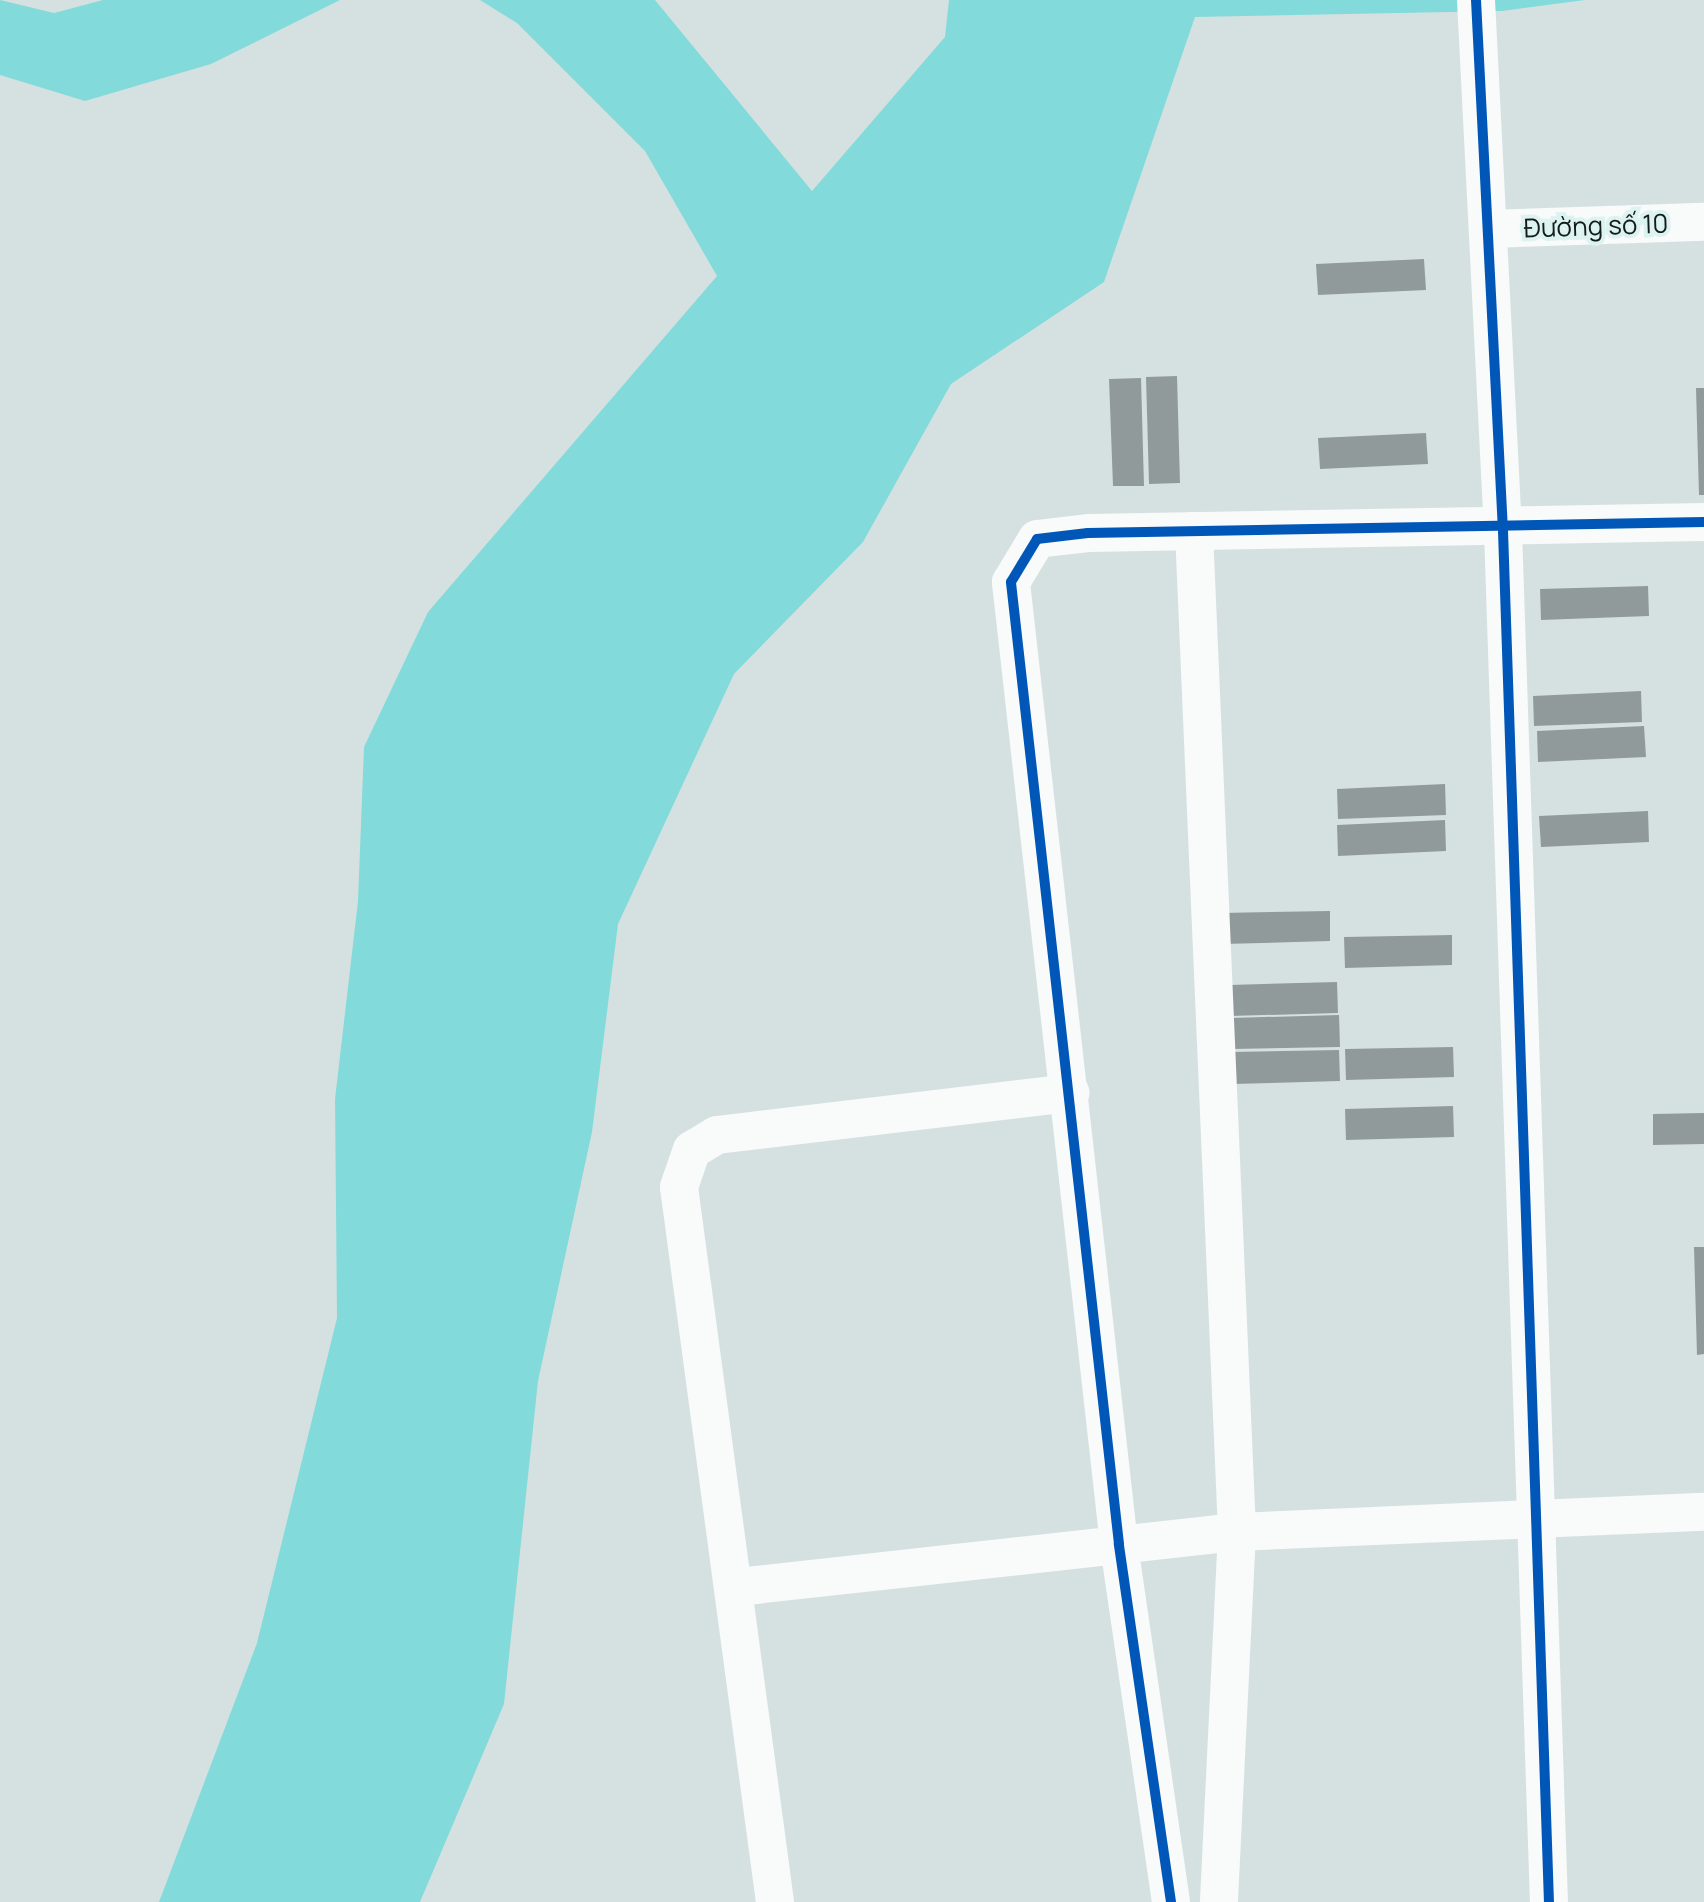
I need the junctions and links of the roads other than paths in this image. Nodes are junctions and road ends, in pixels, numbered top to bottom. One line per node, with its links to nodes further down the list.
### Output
1 (1477, 14): 3 (street)
2 (1704, 222): 3 (street, Đường số 10)
3 (1488, 229): 6 (street)
4 (1704, 522): 6 (street)
5 (1194, 531): 6 (street); 7 (street); 10 (street)
6 (1503, 531): 9 (street)
7 (1071, 1093): 11 (street); 12 (street)
8 (1704, 1512): 9 (street)
9 (1538, 1514): 10 (street); 16 (street)
10 (1237, 1532): 11 (street); 15 (street)
11 (1119, 1544): 12 (street); 14 (street)
12 (737, 1587): 13 (street)
13 (775, 1902)
14 (1171, 1902)
15 (1219, 1902)
16 (1549, 1902)

